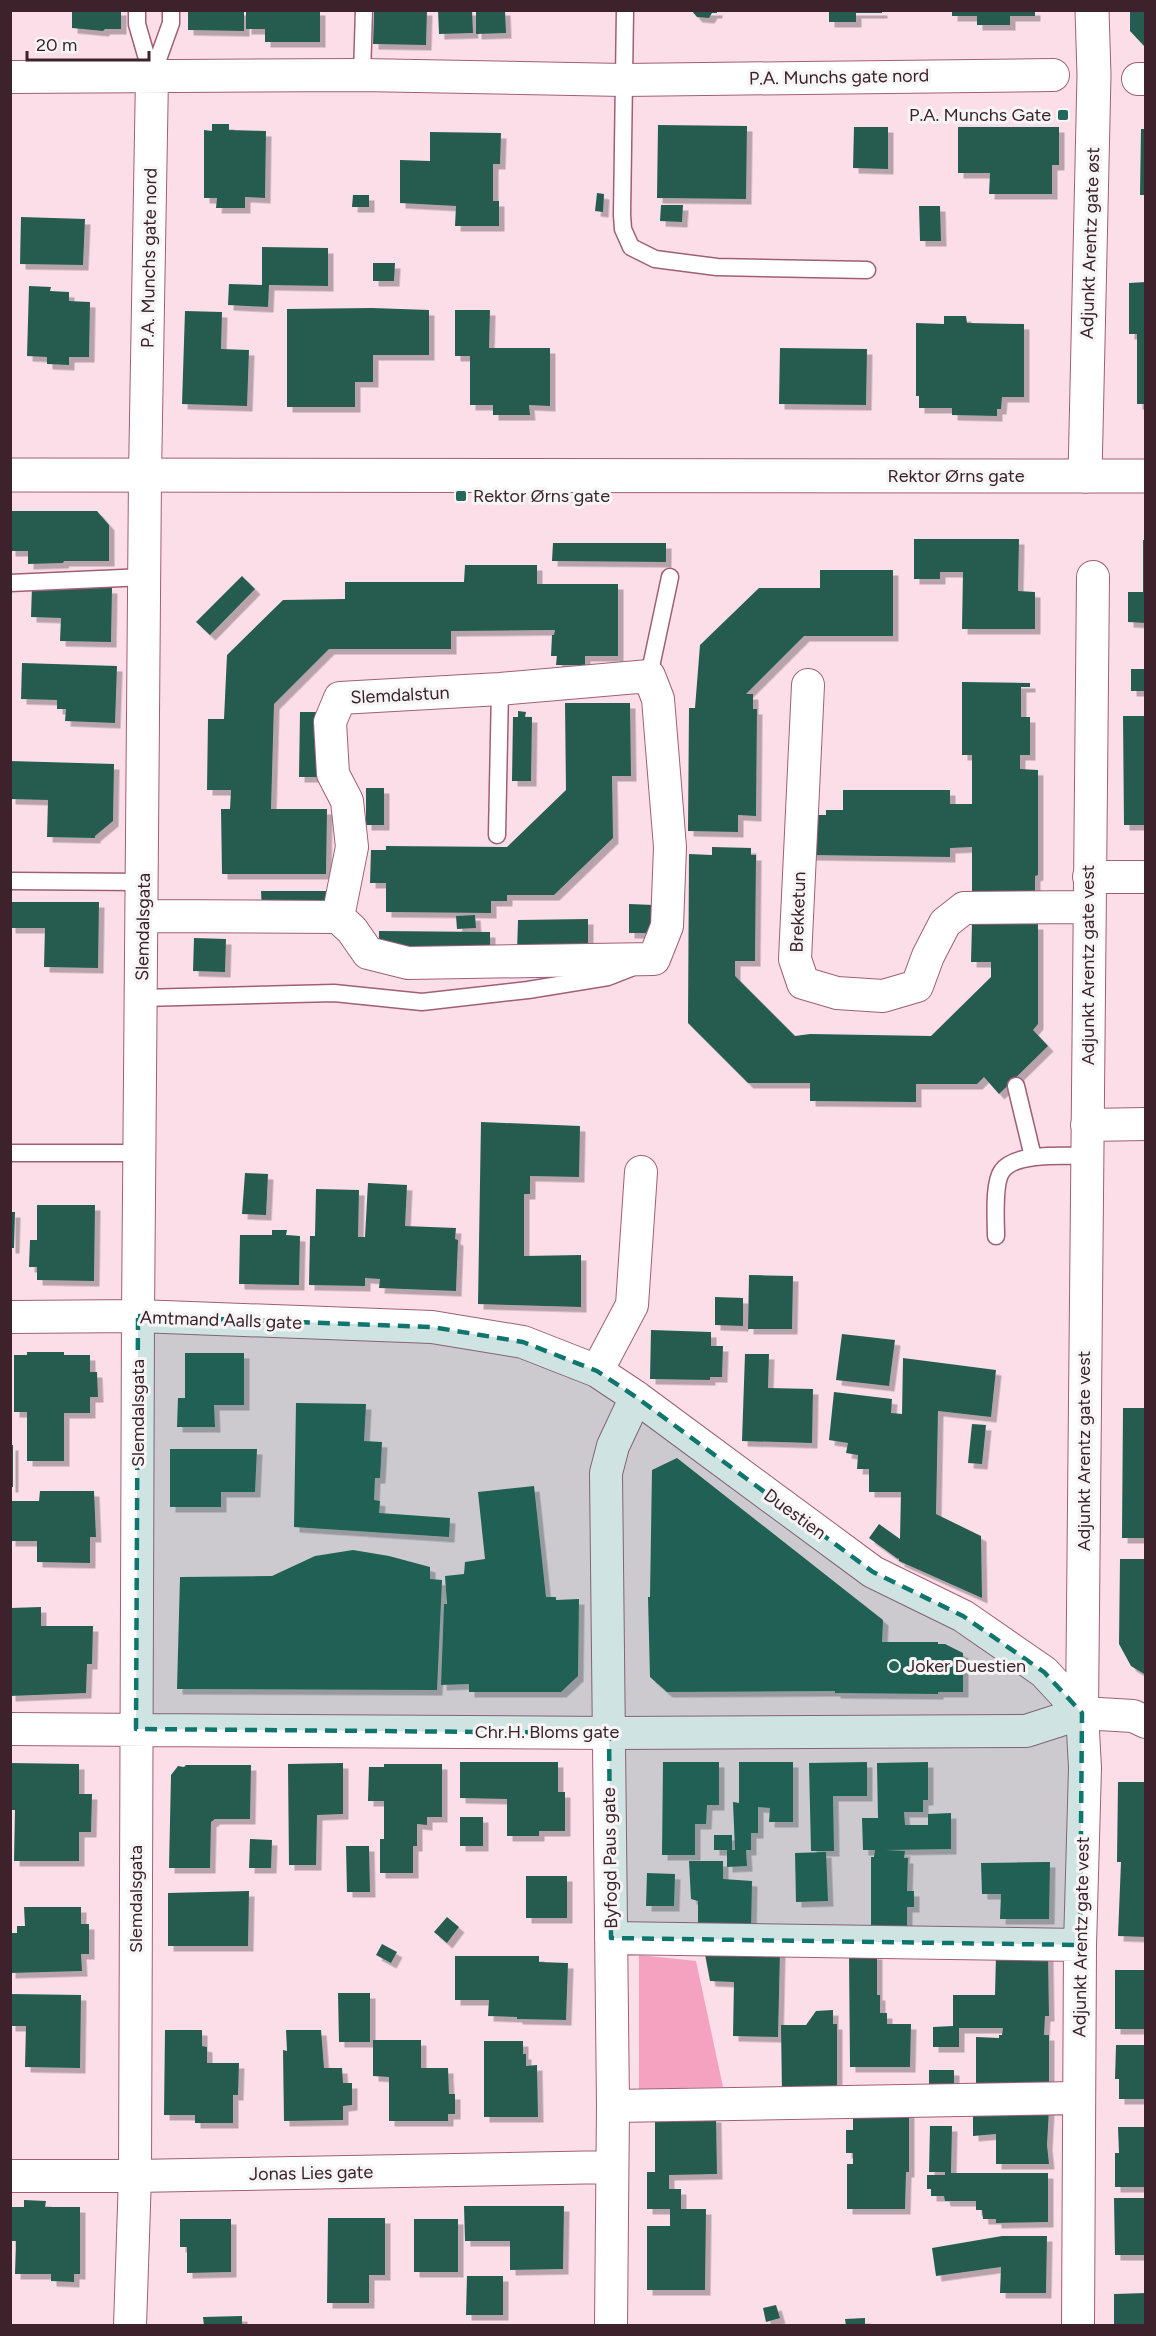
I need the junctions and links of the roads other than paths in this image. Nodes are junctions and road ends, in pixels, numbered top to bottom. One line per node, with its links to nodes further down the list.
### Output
1 (137, 10): 8 (lane, P.A. Munchs gate nord)
2 (171, 10): 8 (lane, P.A. Munchs gate nord)
3 (364, 10): 6 (lane)
4 (625, 10): 10 (lane)
5 (1092, 10): 13 (main road, Adjunkt Arentz gate øst)
6 (362, 75): 8 (street, P.A. Munchs gate nord); 10 (street, P.A. Munchs gate nord)
7 (1053, 75): 10 (street, P.A. Munchs gate nord)
8 (152, 76): 9 (street, P.A. Munchs gate nord); 15 (street, P.A. Munchs gate nord)
9 (10, 77)
10 (624, 80): 11 (lane)
11 (867, 270)
12 (10, 475): 15 (main road, Rektor Ørns gate)
13 (1085, 476): 14 (main road, Rektor Ørns gate); 15 (main road, Rektor Ørns gate)
14 (1146, 476)
15 (146, 489): 16 (street, Slemdalsgata)
16 (145, 577): 19 (lane); 26 (street, Slemdalsgata)
17 (670, 577): 20 (lane)
18 (1093, 577): 27 (street, Adjunkt Arentz gate vest)
19 (10, 583)
20 (649, 676): 22 (street, Slemdalstun); 30 (street)
21 (808, 685): 27 (street, Brekketun)
22 (500, 689): 23 (lane); 29 (street, Slemdalstun)
23 (498, 835)
24 (1146, 877): 27 (street)
25 (10, 881): 26 (lane)
26 (143, 882): 28 (street, Slemdalsgata)
27 (1089, 892): 34 (street, Adjunkt Arentz gate vest)
28 (143, 916): 29 (street); 31 (street, Slemdalsgata)
29 (338, 917): 30 (street)
30 (654, 959): 31 (lane)
31 (142, 998): 36 (street, Slemdalsgata)
32 (1016, 1086): 38 (lane)
33 (1146, 1124): 34 (street)
34 (1087, 1125): 37 (street, Adjunkt Arentz gate vest)
35 (10, 1153): 36 (lane)
36 (140, 1154): 41 (street, Slemdalsgata)
37 (1087, 1156): 38 (lane); 46 (street, Adjunkt Arentz gate vest)
38 (1033, 1157): 40 (lane)
39 (641, 1172): 44 (street)
40 (996, 1236)
41 (138, 1316): 42 (street, Amtmand Aalls gate); 43 (street, Amtmand Aalls gate); 49 (street, Slemdalsgata)
42 (10, 1317)
43 (432, 1327): 44 (street, Duestien)
44 (597, 1371): 45 (street, Duestien)
45 (636, 1397): 46 (street, Duestien); 50 (street, Byfogd Paus gate)
46 (1082, 1713): 47 (street); 50 (street, Chr.H. Bloms gate); 52 (street, Adjunkt Arentz gate vest)
47 (1146, 1722)
48 (10, 1729): 49 (street, Chr.H. Bloms gate)
49 (136, 1729): 50 (street, Chr.H. Bloms gate); 57 (street, Slemdalsgata)
50 (609, 1733): 51 (street, Byfogd Paus gate)
51 (611, 1938): 52 (street); 54 (street, Byfogd Paus gate)
52 (1080, 1945): 53 (street, Adjunkt Arentz gate vest)
53 (1078, 2098): 54 (street); 60 (street, Adjunkt Arentz gate vest)
54 (613, 2106): 55 (street, Byfogd Paus gate)
55 (612, 2167): 57 (street, Jonas Lies gate); 59 (street, Byfogd Paus gate)
56 (10, 2176): 57 (street, Jonas Lies gate)
57 (135, 2176): 58 (street, Slemdalsgata)
58 (130, 2325)
59 (611, 2325)
60 (1078, 2325)

